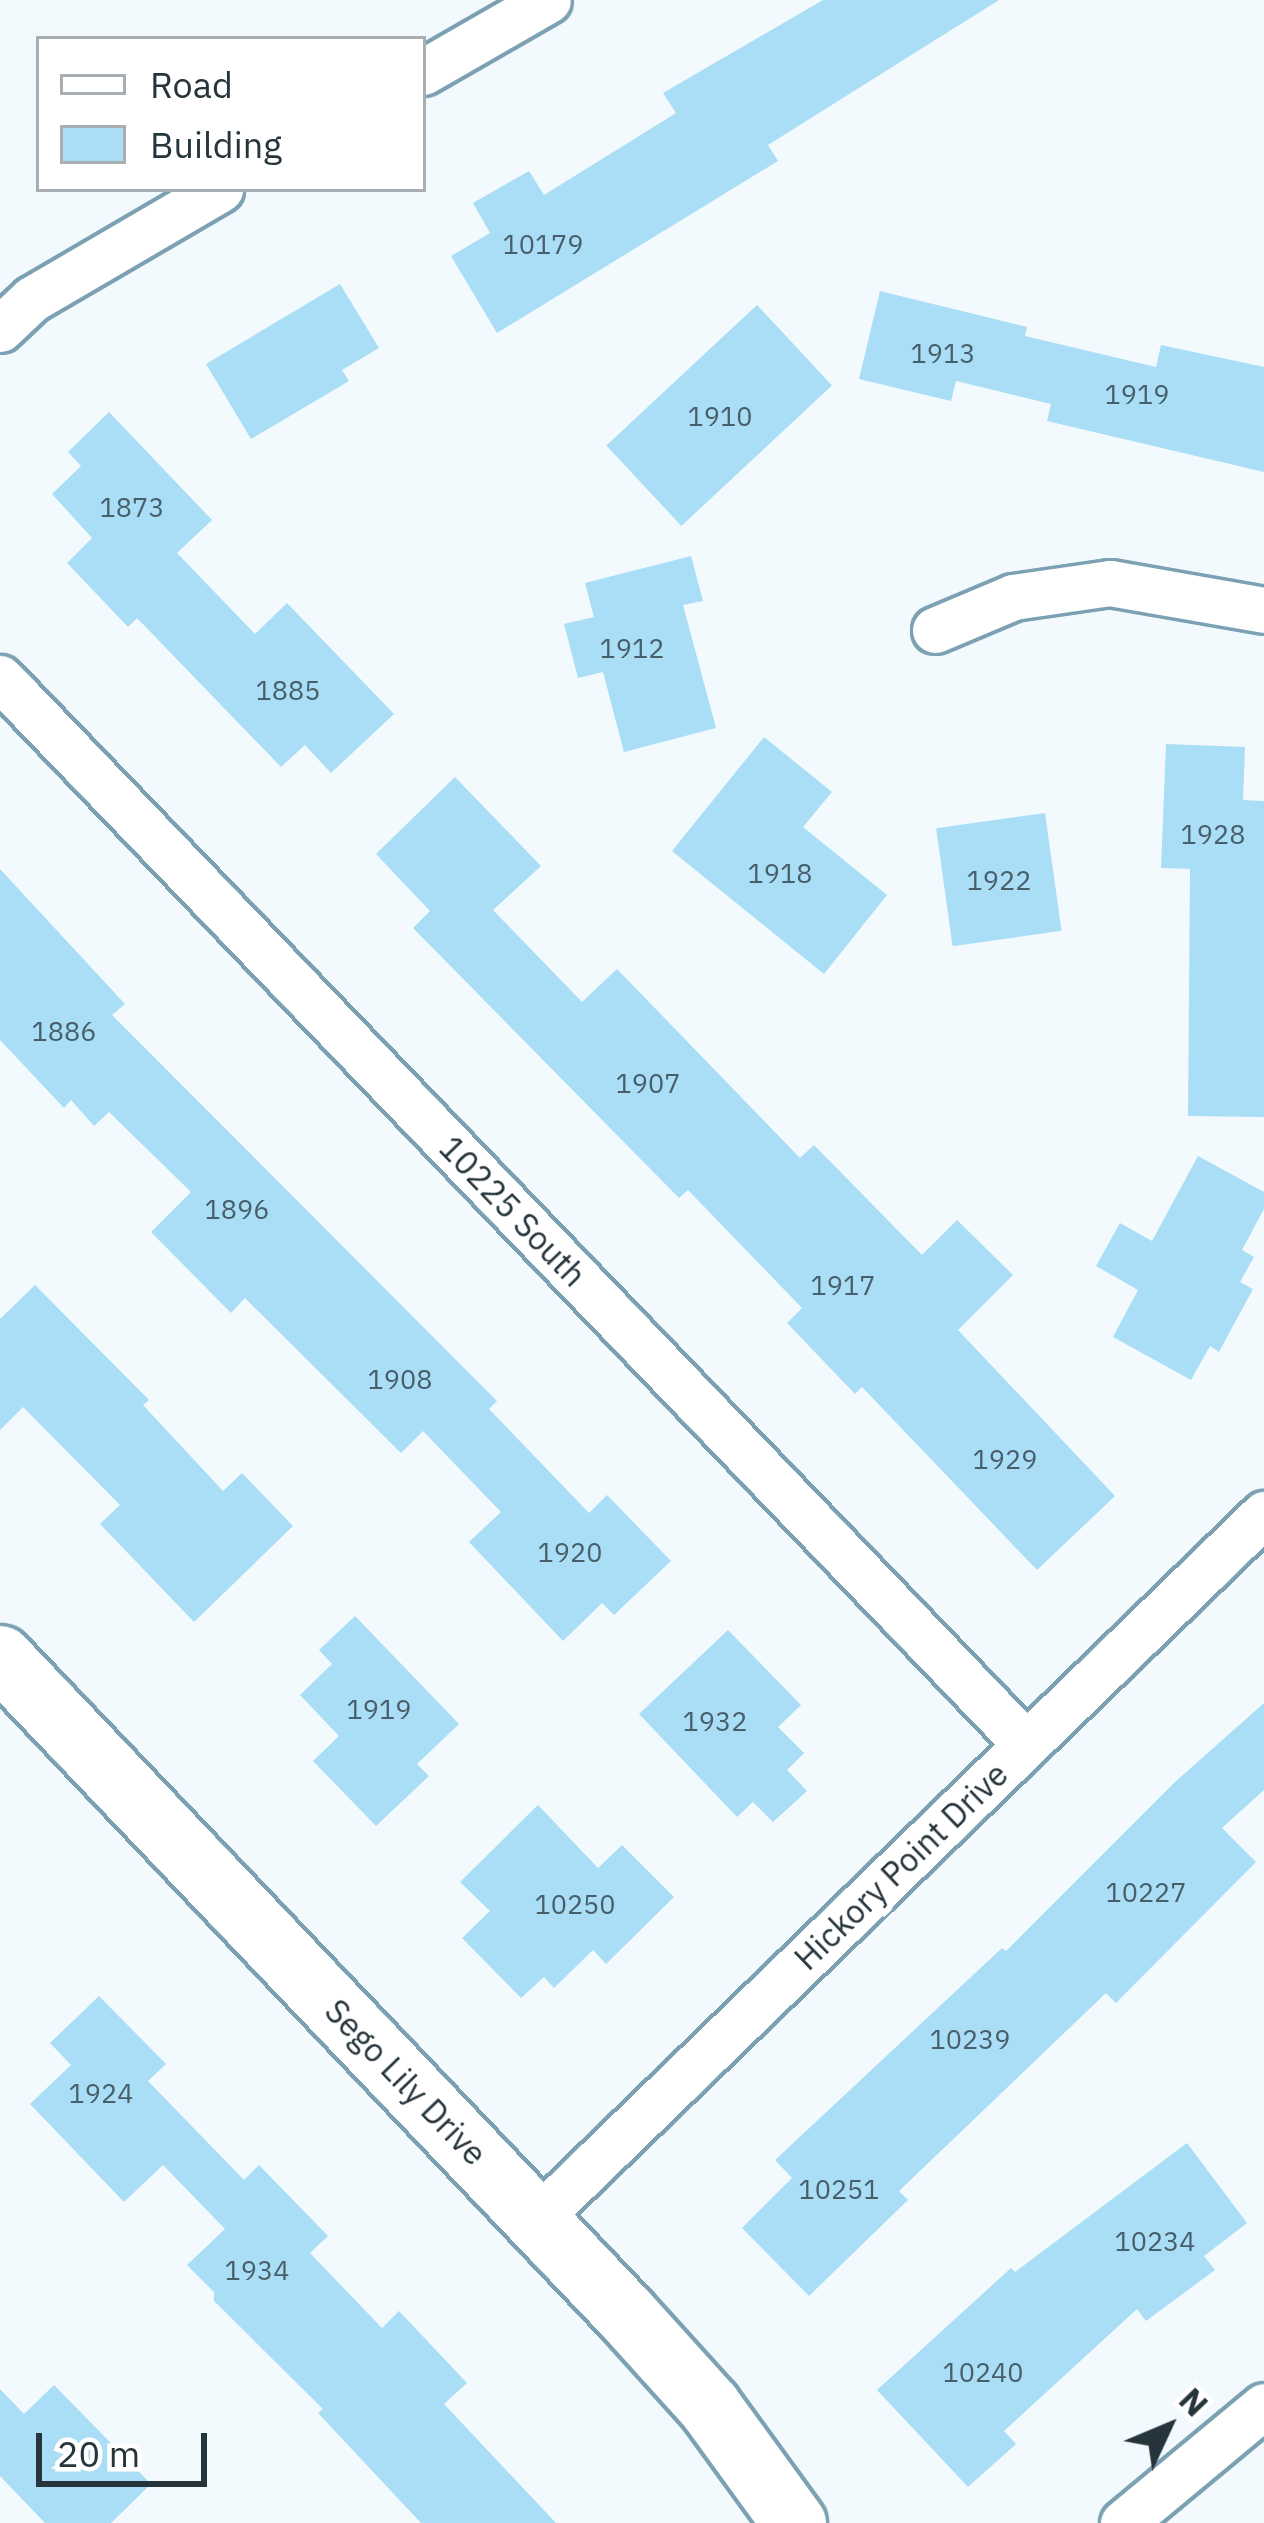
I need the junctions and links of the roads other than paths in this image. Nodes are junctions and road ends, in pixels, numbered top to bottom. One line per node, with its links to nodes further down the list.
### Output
1 (548, 0): 2 (street)
2 (426, 70)
3 (215, 192): 4 (street)
4 (0, 328)
5 (1264, 610): 6 (street)
6 (935, 630)
7 (0, 678): 10 (street, 10225 South)
8 (1264, 1514): 10 (street, Hickory Point Drive)
9 (0, 1657): 11 (street, Sego Lily Drive)
10 (1026, 1744): 11 (street, Hickory Point Drive)
11 (537, 2218): 13 (street, Sego Lily Drive)
12 (1264, 2406): 14 (street)
13 (794, 2523)
14 (1123, 2523)

